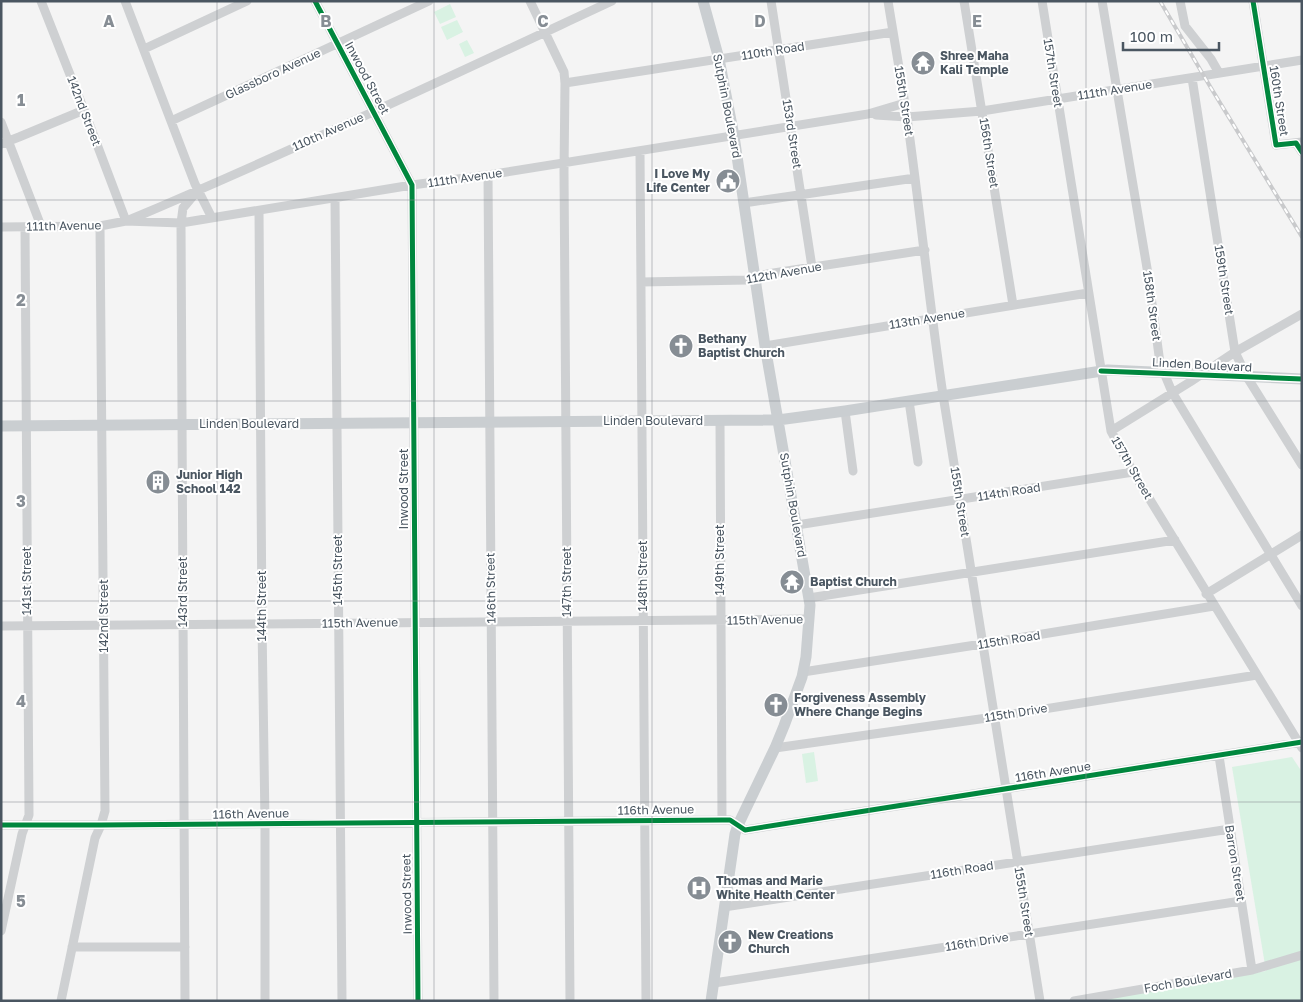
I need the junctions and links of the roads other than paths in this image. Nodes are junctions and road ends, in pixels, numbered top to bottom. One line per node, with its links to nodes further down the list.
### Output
1 (41, 1): 31 (street, 142nd Street)
2 (125, 1): 20 (street)
3 (248, 1): 16 (street)
4 (315, 1): 19 (street, Inwood Street)
5 (430, 1): 19 (street, Glassboro Avenue)
6 (530, 1): 18 (street, 147th Street)
7 (612, 1): 18 (street, 110th Avenue)
8 (702, 1): 22 (main road, Sutphin Boulevard)
9 (771, 1): 21 (street, 153rd Street)
10 (888, 1): 17 (street, 155th Street)
11 (964, 1): 33 (street, 156th Street)
12 (1042, 1): 29 (street, 157th Street)
13 (1102, 1): 28 (street, 158th Street)
14 (1180, 1): 25 (street)
15 (1253, 1): 24 (street, 160th Street)
16 (230, 5): 20 (street)
17 (893, 32): 21 (street, 110th Road); 30 (street, 155th Street)
18 (544, 33): 27 (street, 147th Street); 32 (street, 110th Avenue)
19 (338, 44): 32 (street, Inwood Street); 36 (street, Glassboro Avenue)
20 (144, 49): 36 (street)
21 (779, 50): 22 (street, 110th Road); 38 (street, 153rd Street)
22 (719, 59): 27 (street, 110th Road); 39 (main road, Sutphin Boulevard)
23 (1302, 60): 24 (street, 111th Avenue)
24 (1263, 66): 25 (street, 111th Avenue); 41 (street, 160th Street)
25 (1219, 73): 26 (street, 111th Avenue)
26 (1192, 78): 28 (street, 111th Avenue); 69 (street, 159th Street)
27 (564, 83): 44 (street, 147th Street)
28 (1117, 90): 29 (street, 111th Avenue); 71 (street, 158th Street)
29 (1057, 99): 33 (street, 111th Avenue); 64 (street, 157th Street)
30 (905, 104): 34 (street, 111th Avenue); 35 (street, 155th Street)
31 (84, 110): 40 (street); 54 (street, 142nd Street)
32 (374, 111): 47 (street, Inwood Street); 48 (street, 110th Avenue)
33 (982, 111): 35 (street, 111th Avenue); 65 (street, 156th Street)
34 (868, 114): 35 (street, 111th Avenue); 38 (street, 111th Avenue)
35 (907, 117): 46 (street, 155th Street)
36 (171, 120): 48 (street)
37 (1, 122): 40 (street)
38 (791, 127): 39 (street, 111th Avenue); 49 (street, 153rd Street)
39 (734, 136): 42 (street, 111th Avenue); 51 (main road, Sutphin Boulevard)
40 (5, 142): 57 (street)
41 (1299, 142): 43 (street)
42 (640, 151): 44 (street, 111th Avenue); 63 (street, 148th Street)
43 (1302, 152)
44 (564, 163): 45 (street, 111th Avenue); 83 (street, 147th Street)
45 (488, 175): 47 (street, 111th Avenue); 82 (street, 146th Street)
46 (915, 178): 49 (street); 60 (street, 155th Street)
47 (412, 185): 50 (street, 111th Avenue); 84 (street, Inwood Street)
48 (198, 190): 53 (street); 54 (street, 110th Avenue); 55 (street, 143rd Street)
49 (802, 195): 51 (street); 61 (street, 153rd Street)
50 (335, 199): 52 (street, 111th Avenue); 86 (street, 145th Street)
51 (744, 204): 62 (main road, Sutphin Boulevard)
52 (259, 211): 53 (street, 111th Avenue); 85 (street, 144th Street)
53 (212, 218): 55 (street, 111th Avenue)
54 (126, 221): 55 (street, 111th Avenue); 58 (street, 111th Avenue)
55 (180, 223): 87 (street, 143rd Street)
56 (25, 226): 57 (street, 111th Avenue); 59 (street, 111th Avenue); 89 (street, 141st Street)
57 (41, 226): 58 (street, 111th Avenue)
58 (100, 226): 90 (street, 142nd Street)
59 (1, 227)
60 (925, 250): 61 (street, 112th Avenue); 66 (street, 155th Street)
61 (812, 267): 62 (street, 112th Avenue)
62 (754, 278): 63 (street, 112th Avenue); 68 (main road, Sutphin Boulevard)
63 (641, 282): 80 (street, 148th Street)
64 (1088, 293): 65 (street, 113th Avenue); 70 (street, 157th Street)
65 (1013, 305): 66 (street, 113th Avenue)
66 (932, 318): 68 (street, 113th Avenue); 76 (street, 155th Street)
67 (1300, 319): 69 (street)
68 (765, 346): 79 (main road, Sutphin Boulevard)
69 (1235, 352): 72 (street); 73 (street, 159th Street)
70 (1101, 371): 71 (main road, Linden Boulevard); 76 (main road, Linden Boulevard); 91 (street, 157th Street)
71 (1164, 373): 72 (main road, Linden Boulevard); 75 (street, 158th Street)
72 (1201, 375): 73 (main road, Linden Boulevard); 75 (street)
73 (1247, 377): 74 (main road, Linden Boulevard); 93 (street, 159th Street)
74 (1302, 379)
75 (1172, 392): 91 (street); 100 (street, 158th Street)
76 (943, 395): 77 (main road, Linden Boulevard); 96 (street, 155th Street)
77 (909, 401): 78 (main road, Linden Boulevard); 92 (street)
78 (845, 411): 79 (main road, Linden Boulevard); 94 (street)
79 (778, 420): 81 (main road, Linden Boulevard); 97 (main road, Sutphin Boulevard)
80 (642, 421): 81 (main road, Linden Boulevard); 83 (main road, Linden Boulevard); 109 (street, 148th Street)
81 (720, 421): 107 (street, 149th Street)
82 (490, 422): 83 (main road, Linden Boulevard); 84 (main road, Linden Boulevard); 110 (street, 146th Street)
83 (566, 422): 108 (street, 147th Street)
84 (414, 423): 86 (main road, Linden Boulevard); 111 (street, Inwood Street)
85 (261, 424): 86 (main road, Linden Boulevard); 87 (main road, Linden Boulevard); 112 (street, 144th Street)
86 (337, 424): 113 (street, 145th Street)
87 (181, 425): 90 (main road, Linden Boulevard); 116 (street, 143rd Street)
88 (1, 426): 89 (main road, Linden Boulevard)
89 (26, 426): 90 (main road, Linden Boulevard); 114 (street, 141st Street)
90 (102, 426): 115 (street, 142nd Street)
91 (1111, 431): 95 (street, 157th Street)
92 (918, 462)
93 (1302, 466)
94 (853, 471)
95 (1133, 472): 96 (street, 114th Road); 99 (street, 157th Street)
96 (959, 500): 97 (street, 114th Road); 101 (street, 155th Street)
97 (797, 525): 103 (main road, Sutphin Boulevard)
98 (1302, 535): 100 (street)
99 (1175, 540): 101 (street, 115th Avenue); 102 (street, 157th Street)
100 (1270, 554): 102 (street); 105 (street, 158th Street)
101 (971, 572): 103 (street, 115th Avenue); 118 (street, 155th Street)
102 (1206, 594): 104 (street, 157th Street)
103 (810, 598): 106 (main road, Sutphin Boulevard)
104 (1214, 606): 118 (street, 115th Road); 120 (street, 157th Street)
105 (1302, 606)
106 (809, 619): 107 (street, 115th Avenue); 119 (main road, Sutphin Boulevard)
107 (720, 620): 109 (street, 115th Avenue); 127 (street, 149th Street)
108 (568, 621): 109 (street, 115th Avenue); 110 (street, 115th Avenue); 128 (street, 147th Street)
109 (644, 621): 126 (street, 148th Street)
110 (492, 622): 111 (street, 115th Avenue); 130 (street, 146th Street)
111 (415, 623): 113 (street, 115th Avenue); 129 (street, Inwood Street)
112 (262, 624): 113 (street, 115th Avenue); 116 (street, 115th Avenue); 131 (street, 144th Street)
113 (339, 624): 132 (street, 145th Street)
114 (28, 625): 115 (street, 115th Avenue); 117 (street, 115th Avenue); 135 (street, 141st Street)
115 (104, 625): 116 (street, 115th Avenue); 136 (street, 142nd Street)
116 (183, 625): 133 (street, 143rd Street)
117 (1, 626)
118 (982, 644): 119 (street, 115th Road); 121 (street, 155th Street)
119 (803, 672): 123 (main road, Sutphin Boulevard)
120 (1257, 675): 121 (street, 115th Drive); 122 (street, 157th Street)
121 (994, 717): 123 (street, 115th Drive); 125 (street, 155th Street)
122 (1301, 744): 124 (street, 116th Avenue)
123 (775, 748): 137 (main road, Sutphin Boulevard)
124 (1219, 756): 125 (street, 116th Avenue); 138 (street, Barron Street)
125 (1006, 789): 137 (street, 116th Avenue); 139 (street, 155th Street)
126 (646, 820): 127 (street, 116th Avenue); 128 (street, 116th Avenue); 156 (street, 148th Street)
127 (722, 820): 137 (street, 116th Avenue)
128 (569, 821): 130 (street, 116th Avenue); 155 (street, 147th Street)
129 (416, 822): 130 (street, 116th Avenue); 132 (street, 116th Avenue); 153 (street, Inwood Street)
130 (493, 822): 154 (street, 146th Street)
131 (265, 823): 132 (street, 116th Avenue); 133 (street, 116th Avenue); 151 (street, 144th Street)
132 (340, 823): 152 (street, 145th Street)
133 (184, 824): 136 (street, 116th Avenue); 144 (street, 143rd Street)
134 (1, 825): 135 (street, 116th Avenue)
135 (25, 825): 136 (street, 116th Avenue); 142 (street, 141st Street)
136 (101, 825): 145 (street, 142nd Street)
137 (738, 825): 141 (main road, Sutphin Boulevard)
138 (1230, 829): 139 (street, 116th Road); 140 (street, Barron Street)
139 (1017, 862): 141 (street, 116th Road); 143 (street, 155th Street)
140 (1241, 901): 143 (street, 116th Drive); 147 (street, Barron Street)
141 (724, 907): 148 (main road, Sutphin Boulevard)
142 (1, 931)
143 (1029, 934): 148 (street, 116th Drive); 158 (street, 155th Street)
144 (185, 946): 145 (street); 150 (street, 143rd Street)
145 (72, 948): 149 (street, 142nd Street)
146 (1302, 955): 147 (street, Foch Boulevard)
147 (1252, 970): 159 (street, Foch Boulevard)
148 (714, 983): 157 (main road, Sutphin Boulevard)
149 (61, 1001)
150 (185, 1001)
151 (265, 1001)
152 (342, 1001)
153 (418, 1001)
154 (494, 1001)
155 (570, 1001)
156 (646, 1001)
157 (711, 1001)
158 (1040, 1001)
159 (1074, 1001)

